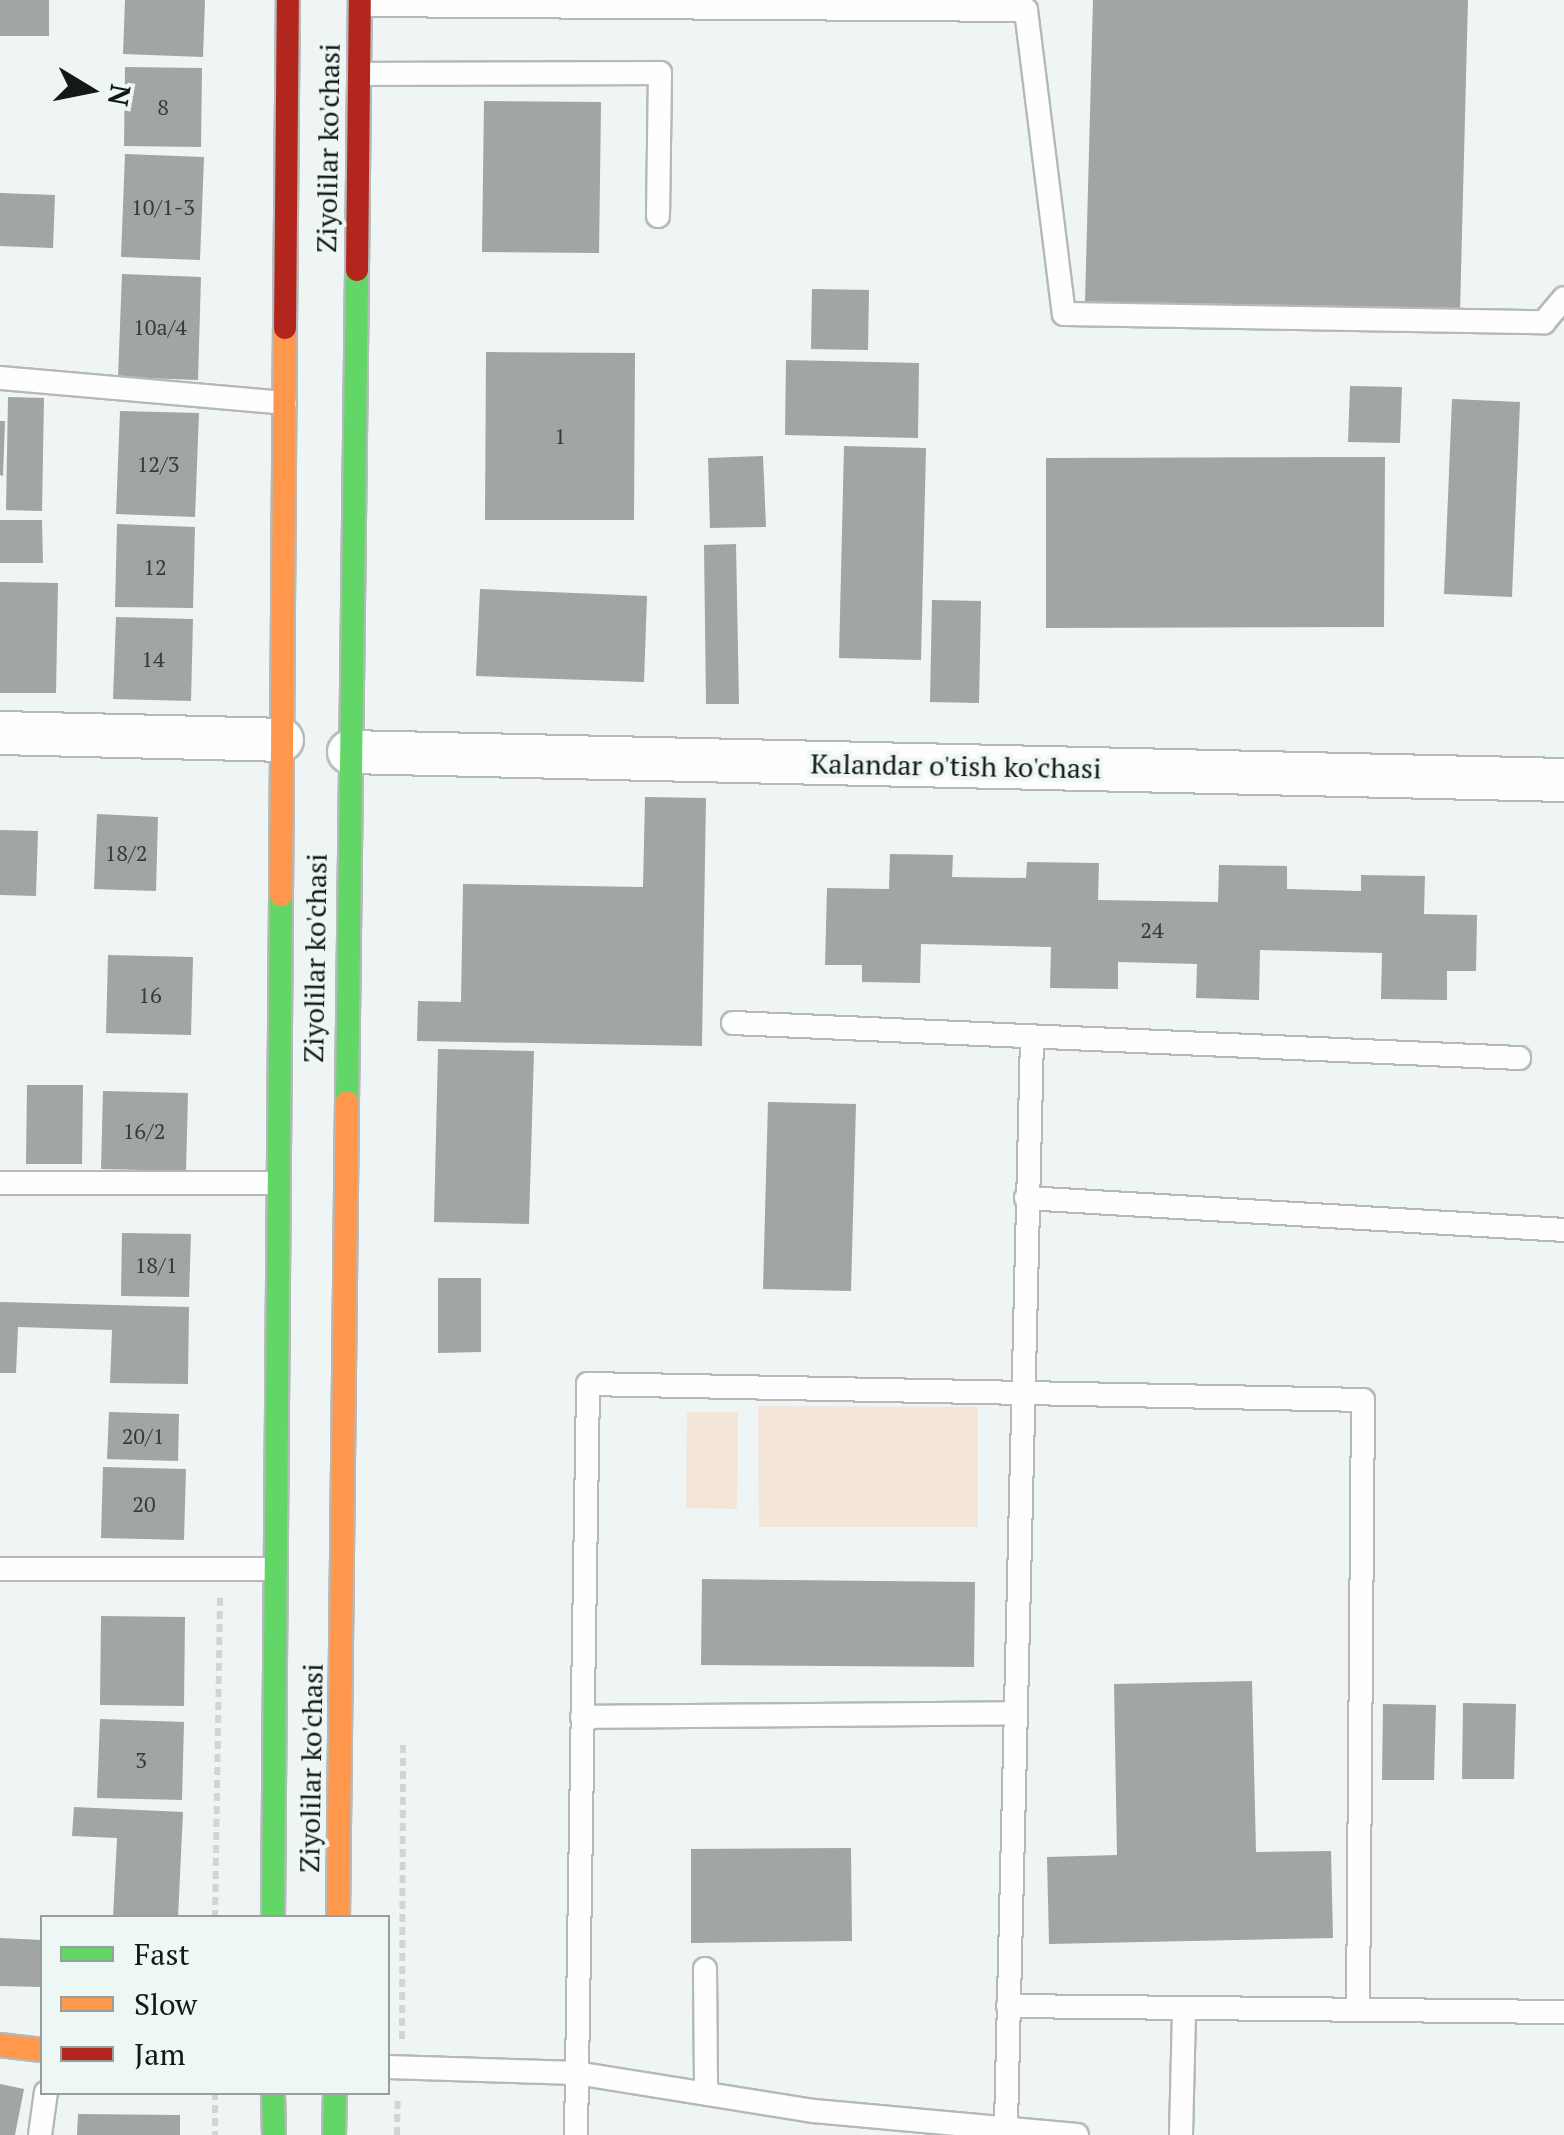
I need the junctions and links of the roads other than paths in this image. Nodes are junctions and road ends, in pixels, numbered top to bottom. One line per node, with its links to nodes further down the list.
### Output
1 (360, 2): 2 (main road); 3 (lane); 4 (main road, Ziyolilar ko'chasi)
2 (288, 3): 8 (main road, Ziyolilar ko'chasi)
3 (1027, 5): 6 (lane)
4 (360, 74): 5 (lane); 11 (main road, Ziyolilar ko'chasi)
5 (658, 216)
6 (1564, 298)
7 (0, 378): 8 (lane)
8 (285, 403): 10 (main road, Ziyolilar ko'chasi)
9 (0, 733): 10 (street)
10 (282, 740): 15 (main road, Ziyolilar ko'chasi)
11 (349, 752): 12 (street, Kalandar o'tish ko'chasi); 16 (main road, Ziyolilar ko'chasi)
12 (1564, 780)
13 (733, 1023): 14 (lane)
14 (1032, 1036): 17 (lane); 20 (lane)
15 (280, 1040): 16 (main road); 19 (main road, Ziyolilar ko'chasi)
16 (328, 1040): 28 (main road, Ziyolilar ko'chasi)
17 (1519, 1058)
18 (0, 1183): 19 (lane)
19 (278, 1183): 24 (main road, Ziyolilar ko'chasi)
20 (1026, 1198): 21 (lane); 22 (lane)
21 (1564, 1230)
22 (1021, 1390): 25 (lane); 26 (lane); 31 (lane)
23 (0, 1569): 24 (lane)
24 (276, 1569): 27 (main road, Ziyolilar ko'chasi)
25 (1011, 1713): 26 (lane); 30 (lane)
26 (582, 1717): 37 (lane)
27 (273, 1915)
28 (338, 1915)
29 (705, 1969): 38 (lane)
30 (1008, 2006): 32 (lane); 42 (lane)
31 (1358, 2007): 32 (lane); 33 (lane)
32 (1184, 2009): 48 (lane)
33 (1564, 2012)
34 (0, 2045): 35 (main road)
35 (40, 2050)
36 (394, 2067): 37 (lane)
37 (576, 2073): 38 (lane); 46 (lane)
38 (706, 2093): 42 (lane)
39 (46, 2095): 43 (lane)
40 (273, 2095): 44 (main road)
41 (335, 2095): 45 (main road)
42 (1006, 2125): 47 (lane)
43 (40, 2135)
44 (274, 2135)
45 (334, 2135)
46 (576, 2135)
47 (1077, 2135)
48 (1182, 2135)

